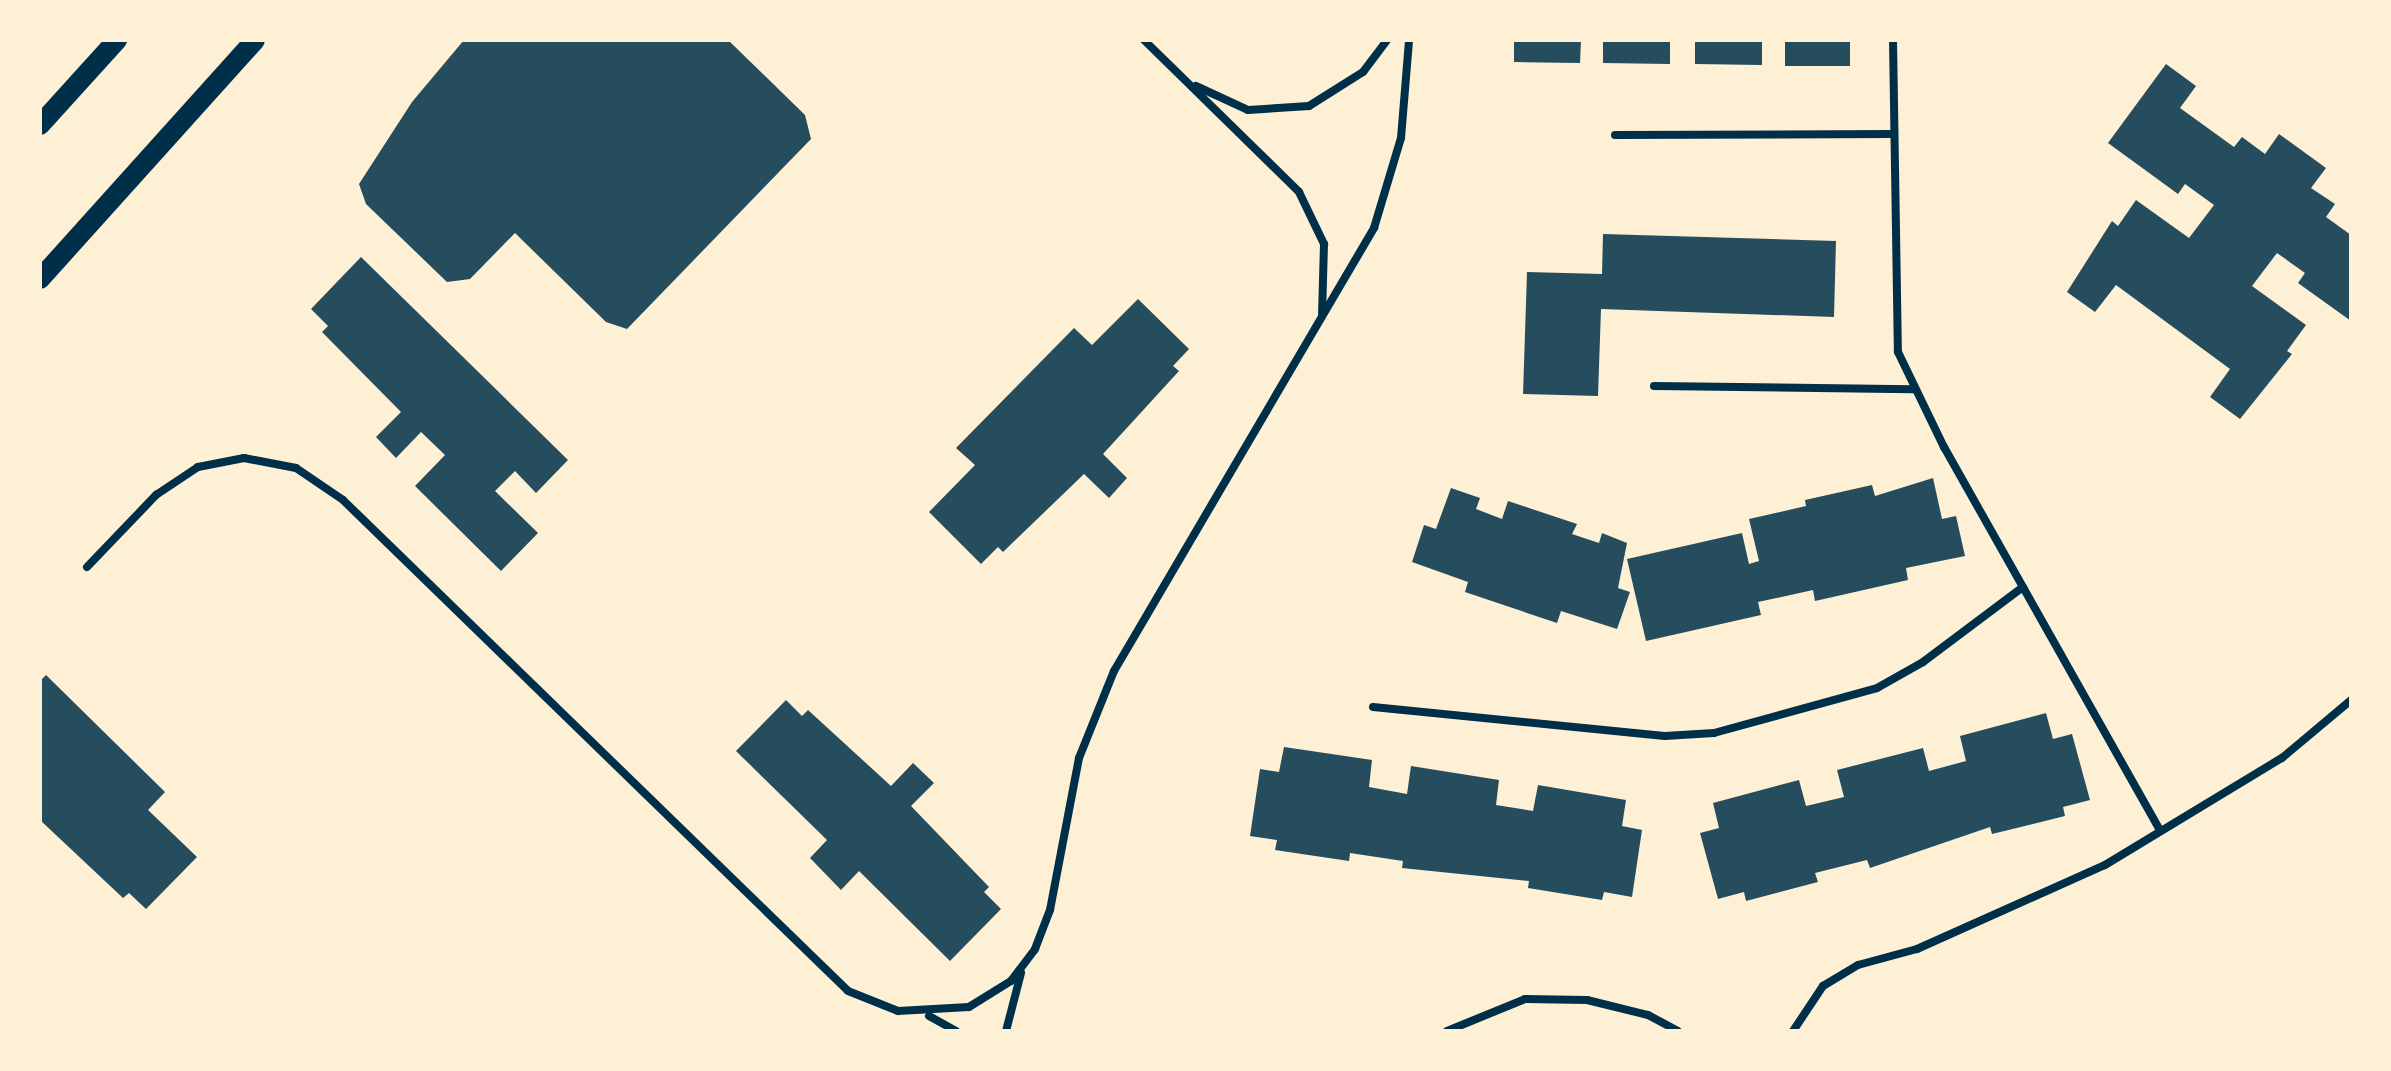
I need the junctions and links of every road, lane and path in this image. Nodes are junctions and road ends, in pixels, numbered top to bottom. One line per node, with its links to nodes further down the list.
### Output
1 (117, 40): 8 (main road)
2 (255, 40): 11 (main road)
3 (1144, 40): 7 (lane)
4 (1387, 40): 7 (lane)
5 (1408, 40): 12 (lane)
6 (1892, 40): 9 (lane)
7 (1184, 79): 12 (lane)
8 (40, 125)
9 (1894, 134): 10 (lane); 14 (lane)
10 (1615, 135)
11 (40, 279)
12 (1320, 325): 20 (lane)
13 (1654, 386): 14 (lane)
14 (1913, 389): 16 (lane)
15 (88, 567): 21 (lane)
16 (2023, 587): 18 (lane); 19 (lane)
17 (2351, 700): 19 (lane)
18 (1374, 707)
19 (2160, 830): 26 (lane)
20 (1025, 964): 21 (lane); 23 (lane)
21 (923, 1014): 22 (lane)
22 (956, 1031)
23 (1006, 1031)
24 (1447, 1031): 25 (lane)
25 (1678, 1031)
26 (1793, 1031)

